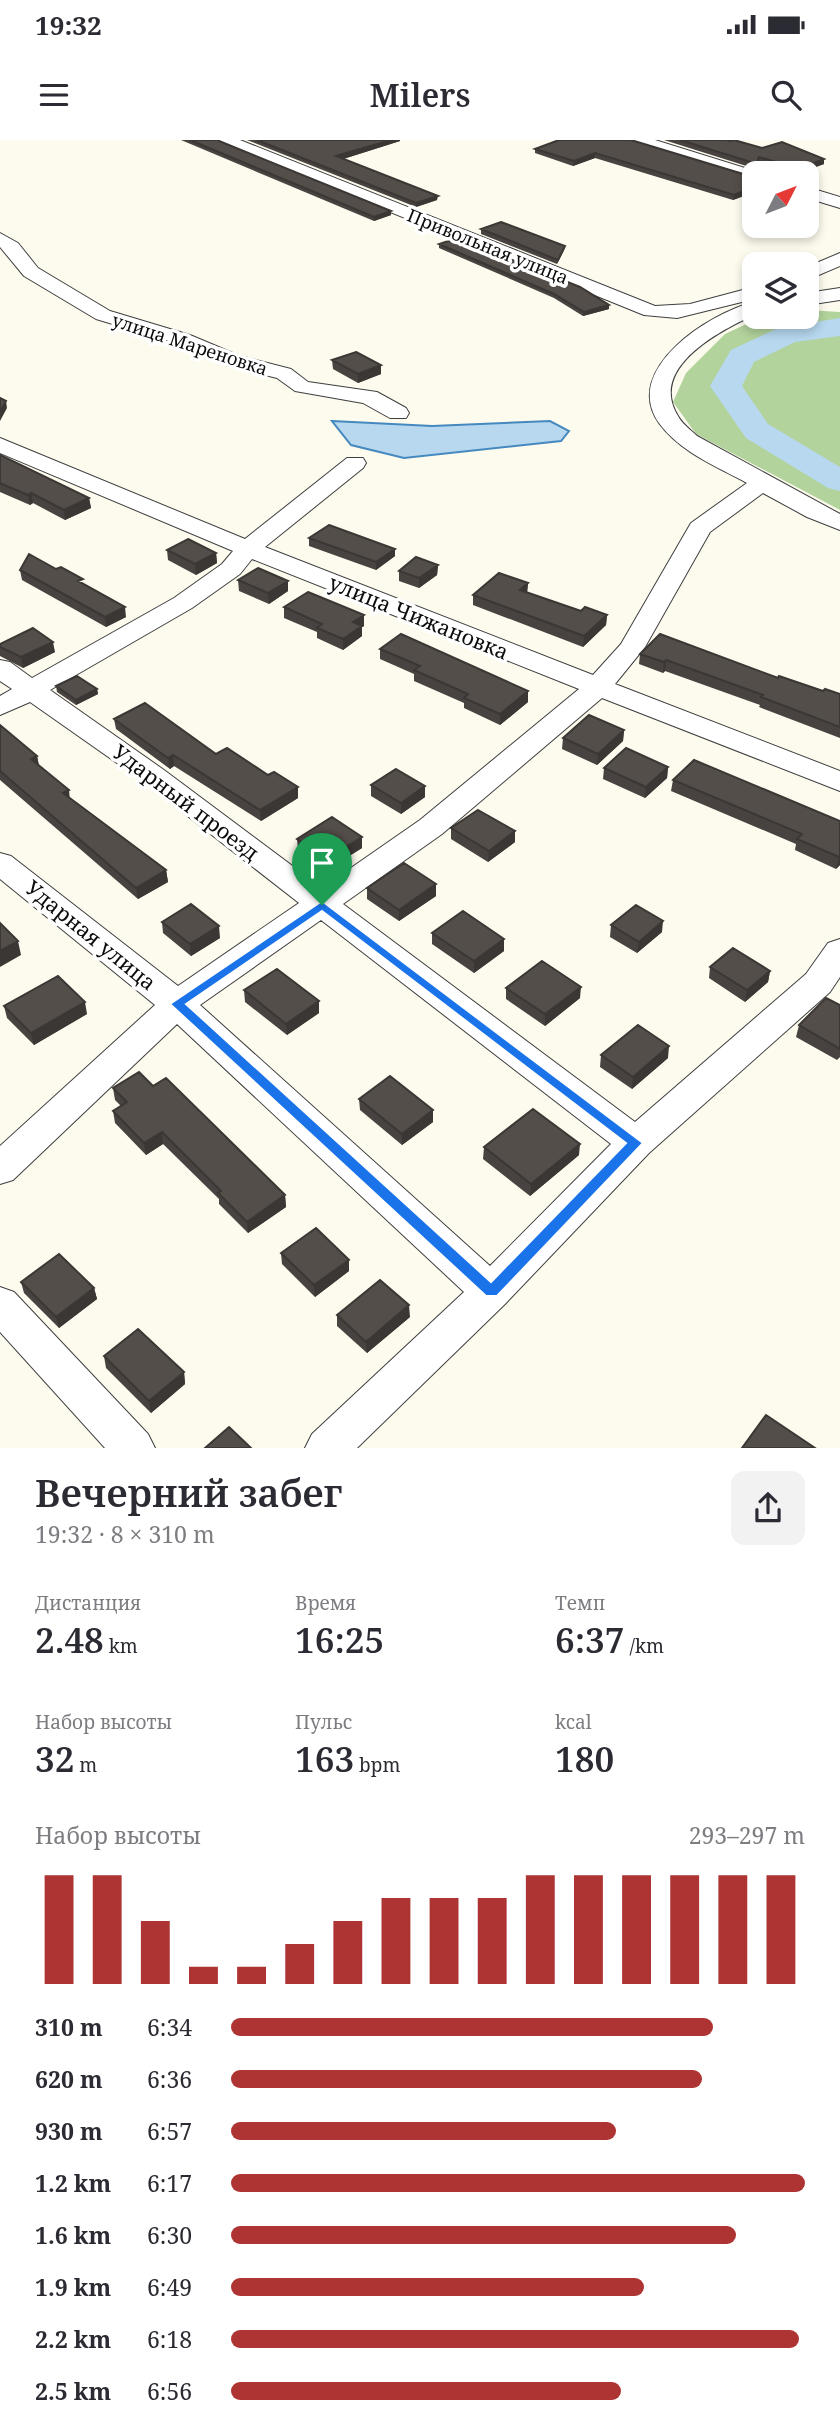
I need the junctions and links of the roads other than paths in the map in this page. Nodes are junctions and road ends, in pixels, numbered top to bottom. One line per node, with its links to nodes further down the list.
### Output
1 (226, 140): 10 (street, Привольная улица)
2 (638, 140): 3 (street)
3 (742, 171)
4 (819, 195): 5 (street)
5 (840, 203)
6 (0, 238): 13 (street, улица Мареновка)
7 (840, 260): 8 (street)
8 (819, 269)
9 (840, 294): 11 (street)
10 (742, 296)
11 (819, 297)
12 (742, 315): 16 (street)
13 (398, 413)
14 (0, 445): 18 (street, улица Чижановка)
15 (355, 463): 18 (street)
16 (762, 483): 17 (street); 20 (street)
17 (840, 523)
18 (248, 549): 20 (street, улица Чижановка); 21 (street)
19 (0, 668): 21 (street, Ударный проезд)
20 (597, 688): 23 (street, улица Чижановка); 25 (street)
21 (32, 689): 22 (street); 25 (street, Ударный проезд)
22 (0, 707)
23 (840, 782)
24 (0, 863): 27 (street, Ударная улица)
25 (322, 905): 27 (street); 28 (street, Ударный проезд)
26 (840, 951): 28 (street)
27 (177, 1004): 29 (street); 30 (street, Ударная улица)
28 (636, 1143): 30 (street)
29 (0, 1169)
30 (491, 1292): 33 (street)
31 (0, 1304): 32 (street)
32 (133, 1448)
33 (327, 1448)

